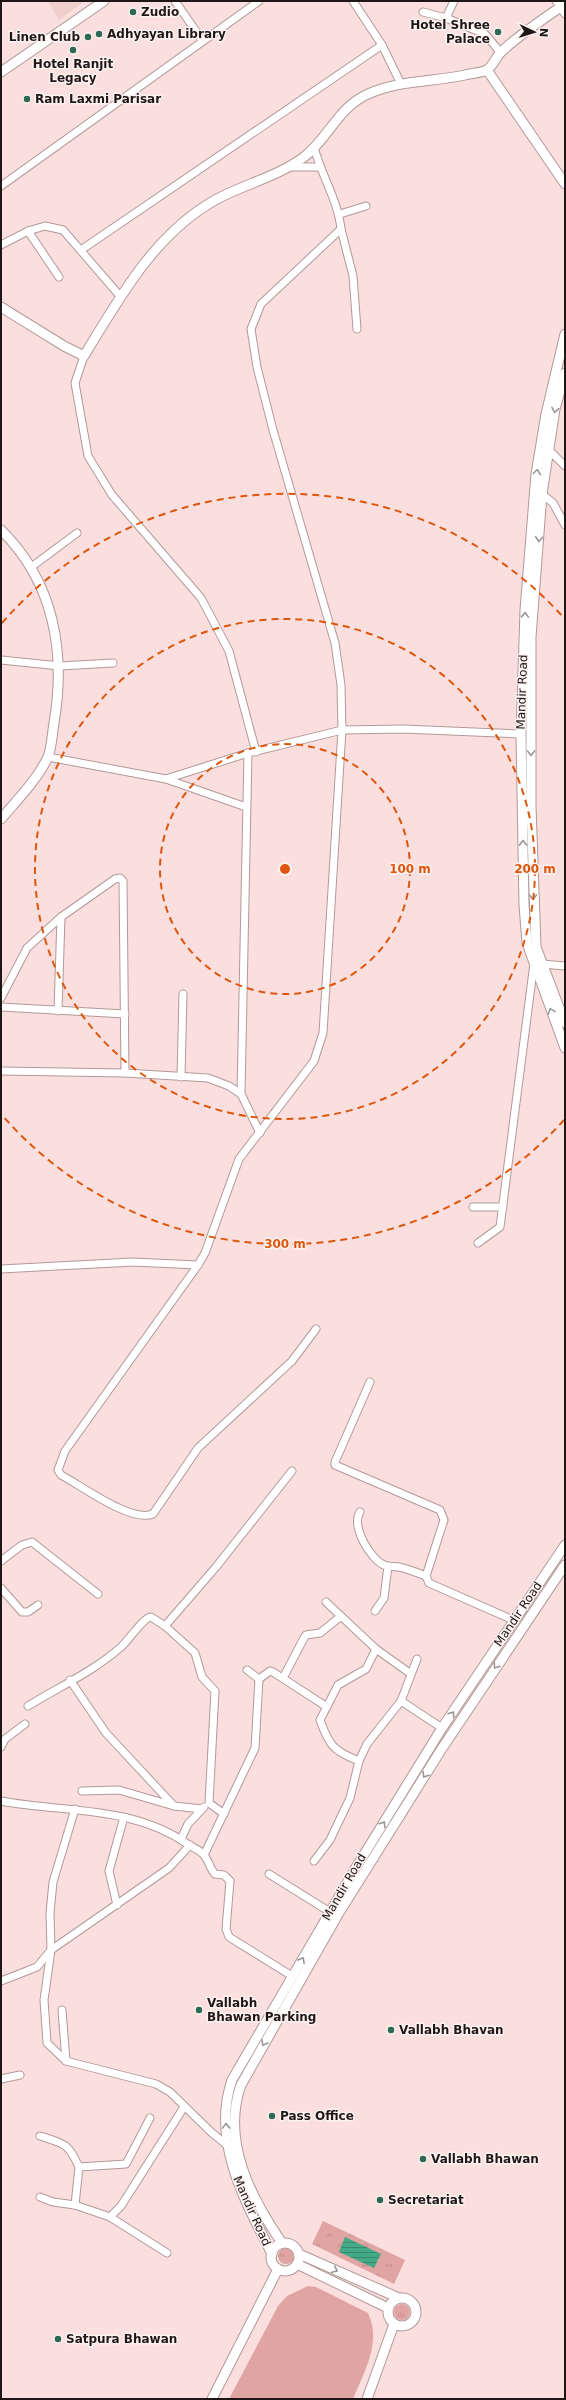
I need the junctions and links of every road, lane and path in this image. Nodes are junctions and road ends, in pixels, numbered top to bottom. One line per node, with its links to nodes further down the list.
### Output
1 (104, 1): 13 (street)
2 (174, 1): 9 (street)
3 (259, 1): 9 (street)
4 (353, 1): 10 (street)
5 (454, 1): 8 (street)
6 (562, 7): 11 (street)
7 (423, 12): 8 (street)
8 (446, 18): 11 (street)
9 (202, 40): 19 (street)
10 (382, 45): 14 (street); 25 (street)
11 (501, 53): 12 (street)
12 (487, 70): 14 (street); 18 (street)
13 (1, 72)
14 (401, 84): 15 (street)
15 (314, 147): 16 (street); 17 (street)
16 (288, 167): 17 (street); 27 (street)
17 (319, 167): 21 (street)
18 (565, 184)
19 (1, 186)
20 (366, 206): 21 (street)
21 (340, 214): 22 (street)
22 (341, 229): 29 (street); 43 (street)
23 (28, 231): 24 (street); 25 (street); 26 (street)
24 (1, 245)
25 (81, 250): 27 (street)
26 (59, 277)
27 (120, 296): 31 (street)
28 (1, 307): 31 (street)
29 (357, 330)
30 (565, 334): 44 (street, Mandir Road, one-way to 30)
31 (84, 356): 45 (street)
32 (565, 373): 33 (street, Mandir Road, one-way to 33)
33 (549, 450): 34 (street); 35 (street, Mandir Road)
34 (565, 466)
35 (542, 494): 36 (street); 51 (street, Mandir Road, one-way to 51)
36 (565, 525)
37 (1, 530): 39 (street)
38 (77, 533): 39 (street)
39 (30, 568): 42 (street)
40 (1, 660): 42 (street)
41 (114, 663): 42 (street)
42 (60, 666): 46 (street)
43 (342, 730): 44 (street); 45 (street); 64 (street)
44 (521, 734): 51 (street, Mandir Road, one-way to 44)
45 (252, 753): 47 (street); 48 (street)
46 (48, 757): 47 (street); 49 (street)
47 (166, 779): 48 (street)
48 (246, 807): 63 (street)
49 (1, 819)
50 (61, 917): 54 (street); 56 (street); 57 (street)
51 (538, 963): 52 (street); 58 (street, Mandir Road); 59 (street, Mandir Road, one-way to 51); 66 (street)
52 (565, 966)
53 (183, 994): 62 (street)
54 (1, 998)
55 (1, 1007): 56 (street)
56 (58, 1011): 57 (street)
57 (125, 1014): 61 (street)
58 (565, 1023)
59 (565, 1048)
60 (1, 1071): 61 (street)
61 (125, 1073): 62 (street)
62 (181, 1077): 63 (street)
63 (241, 1094): 64 (street)
64 (260, 1133): 68 (street)
65 (473, 1207): 66 (street)
66 (503, 1207): 67 (street)
67 (478, 1242)
68 (198, 1265): 69 (street); 70 (street)
69 (1, 1269)
70 (316, 1329)
71 (370, 1382): 78 (street)
72 (292, 1471): 86 (street)
73 (360, 1512): 77 (street)
74 (565, 1545): 85 (street, Mandir Road)
75 (1, 1561): 80 (street)
76 (565, 1565): 112 (street, Mandir Road, one-way to 112)
77 (388, 1566): 78 (street); 83 (street)
78 (426, 1576): 85 (street)
79 (1, 1588): 82 (street)
80 (98, 1594)
81 (326, 1602): 84 (street)
82 (38, 1605)
83 (375, 1611)
84 (340, 1617): 87 (street); 91 (street)
85 (513, 1620): 98 (street, Mandir Road, one-way to 85)
86 (165, 1626): 93 (street); 103 (street)
87 (376, 1649): 90 (street); 96 (street)
88 (417, 1659): 90 (street)
89 (247, 1670): 92 (street)
90 (410, 1674): 94 (street)
91 (283, 1678): 92 (street); 96 (street)
92 (259, 1679): 107 (street)
93 (70, 1680): 95 (street); 104 (street)
94 (401, 1701): 98 (street); 100 (street)
95 (28, 1706)
96 (327, 1706): 100 (street)
97 (25, 1724): 99 (street)
98 (442, 1728): 110 (street, Mandir Road, one-way to 98)
99 (1, 1747)
100 (359, 1761): 114 (street)
101 (82, 1791): 104 (street)
102 (1, 1801): 105 (street)
103 (209, 1803): 106 (street); 107 (street)
104 (174, 1806): 106 (street)
105 (75, 1809): 108 (street); 118 (street)
106 (202, 1809): 109 (street)
107 (224, 1814): 113 (street)
108 (124, 1817): 109 (street); 116 (street)
109 (181, 1839): 111 (street)
110 (372, 1841): 112 (street); 117 (street, Mandir Road)
111 (190, 1846): 113 (street); 116 (street)
112 (381, 1846): 133 (street, Mandir Road, one-way to 133)
113 (204, 1855): 119 (street)
114 (314, 1861)
115 (269, 1874): 117 (street)
116 (117, 1904): 118 (street)
117 (330, 1912): 119 (street, Mandir Road, one-way to 117)
118 (51, 1950): 120 (street); 122 (street)
119 (292, 1976): 128 (street, Mandir Road, one-way to 119)
120 (1, 1980)
121 (62, 2010): 122 (street)
122 (66, 2061): 125 (street)
123 (20, 2075): 124 (street)
124 (1, 2079)
125 (184, 2107): 128 (street); 132 (street)
126 (150, 2118): 129 (street)
127 (40, 2136): 129 (street)
128 (228, 2146): 135 (street, Mandir Road)
129 (79, 2167): 131 (street)
130 (40, 2197): 131 (street)
131 (75, 2205): 132 (street)
132 (110, 2217): 134 (street)
133 (282, 2243): 135 (street); 136 (street)
134 (167, 2253)
135 (272, 2254): 138 (street)
136 (299, 2254): 137 (street); 139 (street, one-way to 139)
137 (297, 2264): 138 (street); 140 (street)
138 (278, 2268): 142 (street)
139 (399, 2298): 140 (street); 141 (street)
140 (388, 2308): 141 (street)
141 (394, 2324): 143 (street)
142 (212, 2399)
143 (367, 2399)

